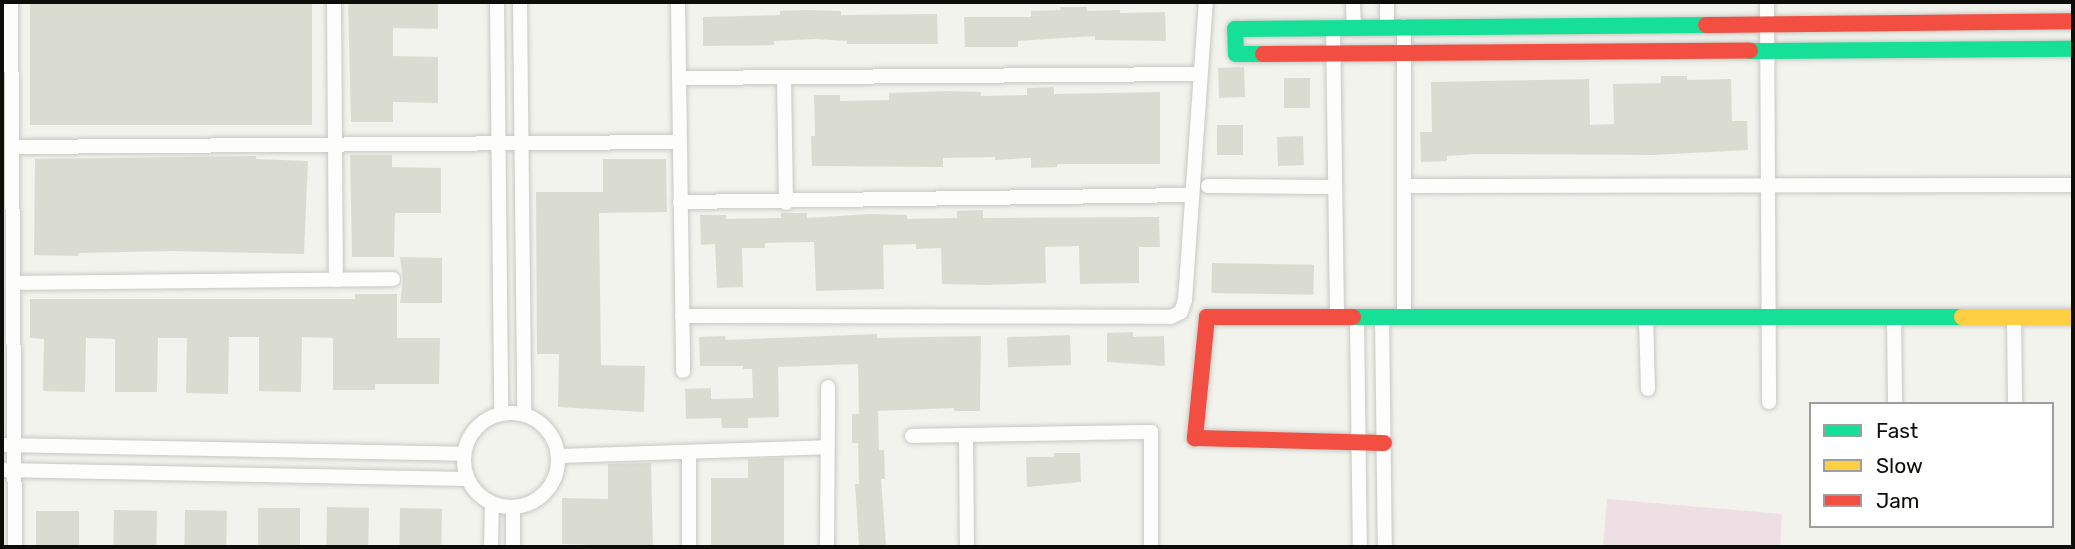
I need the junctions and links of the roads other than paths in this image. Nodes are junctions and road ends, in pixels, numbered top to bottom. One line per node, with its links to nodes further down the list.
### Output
1 (11, 2): 26 (street)
2 (334, 2): 25 (street)
3 (497, 2): 22 (street)
4 (520, 2): 23 (street)
5 (678, 2): 21 (street)
6 (1206, 2): 19 (street)
7 (1353, 2): 14 (street)
8 (1387, 2): 12 (street)
9 (1767, 2): 11 (street)
10 (2073, 21): 11 (street)
11 (1767, 23): 12 (street); 16 (street)
12 (1395, 26): 14 (street); 17 (street)
13 (1334, 27): 14 (street); 18 (street); 18 (street)
14 (1354, 27)
15 (2073, 49): 16 (street)
16 (1768, 51): 17 (street); 28 (street)
17 (1404, 53): 18 (street); 30 (street)
18 (1334, 54): 31 (street)
19 (1200, 74): 20 (street); 32 (street)
20 (784, 77): 21 (street); 34 (street)
21 (679, 78): 24 (street)
22 (497, 142): 23 (street); 25 (street); 54 (street)
23 (520, 142): 24 (street); 55 (street)
24 (679, 142): 33 (street)
25 (335, 146): 26 (street); 36 (street)
26 (12, 147): 37 (street)
27 (2073, 184): 28 (street)
28 (1769, 185): 30 (street); 39 (street)
29 (1208, 186): 31 (street)
30 (1406, 186): 43 (street)
31 (1335, 187): 40 (street)
32 (1192, 195): 34 (street); 38 (street)
33 (680, 202): 34 (street); 38 (street)
34 (786, 203)
35 (393, 279): 36 (street)
36 (336, 280): 37 (street)
37 (13, 283): 60 (street)
38 (682, 316): 48 (street)
39 (1768, 316): 44 (street); 45 (street); 51 (street)
40 (1337, 317): 41 (street); 58 (street)
41 (1357, 317): 42 (street); 58 (street)
42 (1382, 317): 43 (street); 59 (street)
43 (1404, 317): 44 (street)
44 (1646, 317): 50 (street)
45 (1894, 317): 46 (street); 52 (street)
46 (2014, 317): 47 (street); 53 (street)
47 (2073, 317)
48 (683, 371)
49 (828, 387): 61 (street)
50 (1648, 389)
51 (1769, 402)
52 (1895, 402)
53 (2015, 402)
54 (501, 413): 55 (street); 63 (street)
55 (524, 414): 64 (street)
56 (965, 435): 57 (street); 74 (street); 75 (street)
57 (912, 436)
58 (1358, 443): 59 (street); 76 (street)
59 (1384, 443): 77 (street)
60 (8, 445): 63 (street); 65 (street)
61 (826, 447): 62 (street); 73 (street)
62 (689, 452): 64 (street); 72 (street)
63 (463, 454): 66 (street)
64 (559, 456): 68 (street)
65 (8, 470): 66 (street); 69 (street)
66 (467, 479): 67 (street)
67 (492, 503): 68 (street); 70 (street)
68 (513, 508): 71 (street)
69 (15, 547)
70 (491, 547)
71 (513, 547)
72 (689, 547)
73 (827, 547)
74 (967, 547)
75 (1151, 547)
76 (1360, 547)
77 (1385, 547)

